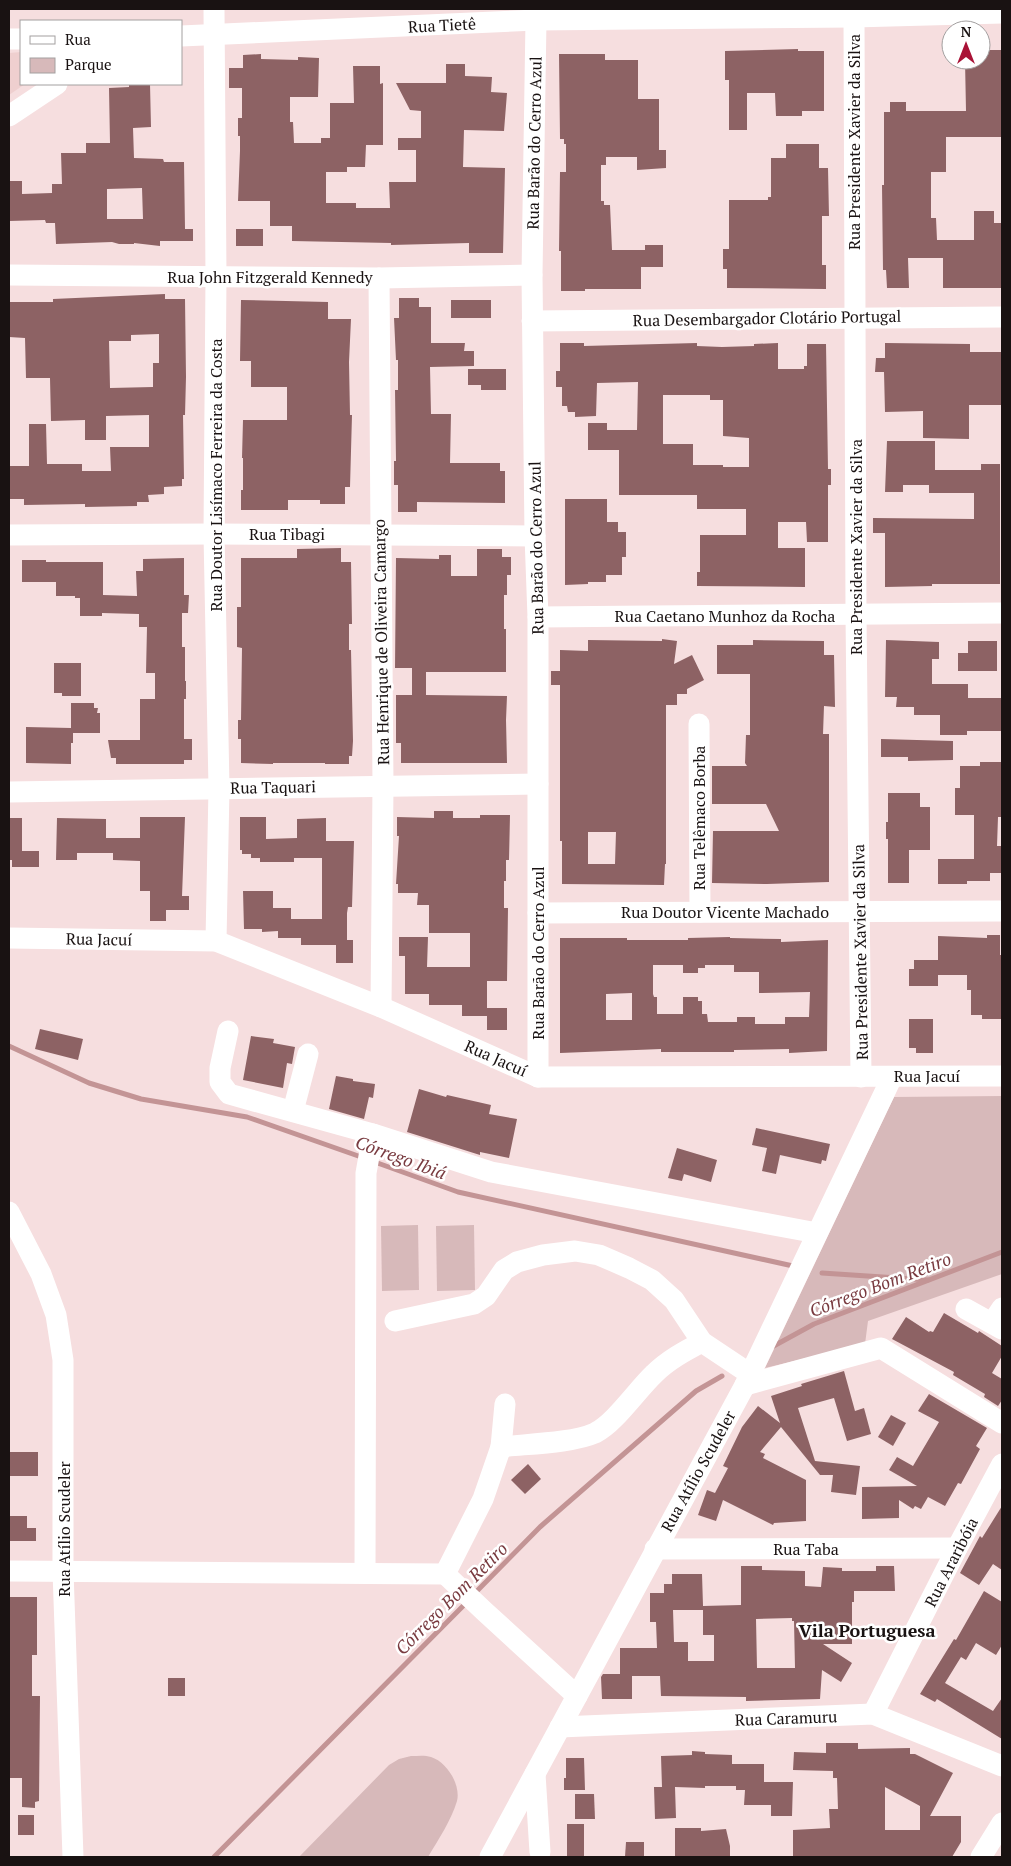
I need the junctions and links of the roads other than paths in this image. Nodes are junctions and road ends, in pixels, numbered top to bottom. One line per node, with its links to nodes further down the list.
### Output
1 (214, 9): 6 (street, Rua Doutor Lisímaco Ferreira da Costa)
2 (1002, 13): 3 (street, Rua Tietê)
3 (854, 17): 4 (street, Rua Tietê); 13 (street, Rua Presidente Xavier da Silva)
4 (536, 20): 6 (street, Rua Tietê); 10 (street, Rua Barão do Cerro Azul)
5 (182, 36): 6 (street, Rua Tietê)
6 (214, 36): 11 (street, Rua Doutor Lisímaco Ferreira da Costa)
7 (56, 85): 8 (street)
8 (9, 116)
9 (9, 275): 11 (street, Rua John Fitzgerald Kennedy)
10 (532, 275): 12 (street, Rua John Fitzgerald Kennedy); 15 (street, Rua Barão do Cerro Azul)
11 (216, 276): 12 (street, Rua John Fitzgerald Kennedy); 16 (street, Rua Doutor Lisímaco Ferreira da Costa)
12 (378, 278): 18 (street, Rua Henrique de Oliveira Camargo)
13 (855, 317): 14 (street, Rua Desembargador Clotário Portugal); 15 (street, Rua Desembargador Clotário Portugal); 21 (street, Rua Presidente Xavier da Silva)
14 (1002, 317)
15 (532, 321): 19 (street, Rua Barão do Cerro Azul)
16 (214, 534): 17 (street, Rua Tibagi); 18 (street, Rua Tibagi); 26 (street, Rua Doutor Lisímaco Ferreira da Costa)
17 (9, 535)
18 (380, 535): 19 (street, Rua Tibagi); 25 (street, Rua Henrique de Oliveira Camargo)
19 (535, 536): 22 (street, Rua Barão do Cerro Azul)
20 (1002, 613): 21 (street, Rua Caetano Munhoz da Rocha)
21 (856, 615): 22 (street, Rua Caetano Munhoz da Rocha); 30 (street, Rua Presidente Xavier da Silva)
22 (538, 617): 24 (street, Rua Barão do Cerro Azul)
23 (699, 724): 29 (street, Rua Telêmaco Borba)
24 (538, 784): 25 (street, Rua Taquari); 31 (street, Rua Barão do Cerro Azul)
25 (382, 785): 26 (street, Rua Taquari); 34 (street, Rua Henrique de Oliveira Camargo)
26 (219, 788): 27 (street, Rua Taquari); 33 (street, Rua Doutor Lisímaco Ferreira da Costa)
27 (9, 792)
28 (1002, 910): 30 (street, Rua Doutor Vicente Machado)
29 (700, 912): 30 (street, Rua Doutor Vicente Machado); 31 (street, Rua Doutor Vicente Machado)
30 (859, 912): 39 (street, Rua Presidente Xavier da Silva)
31 (538, 913): 38 (street, Rua Barão do Cerro Azul)
32 (9, 938): 33 (street, Rua Jacuí)
33 (216, 941): 34 (street, Rua Jacuí)
34 (381, 1007): 38 (street, Rua Jacuí)
35 (228, 1031): 41 (street)
36 (308, 1054): 41 (street)
37 (1002, 1076): 40 (street, Rua Jacuí)
38 (538, 1077): 39 (street, Rua Jacuí)
39 (861, 1077): 40 (street, Rua Jacuí)
40 (892, 1077): 44 (street, Rua Atílio Scudeler)
41 (293, 1111): 42 (street)
42 (372, 1142): 44 (street); 58 (street)
43 (9, 1212): 57 (street, Rua Atílio Scudeler)
44 (817, 1233): 49 (street, Rua Atílio Scudeler)
45 (966, 1308): 46 (street)
46 (999, 1320)
47 (395, 1321): 48 (street)
48 (702, 1342): 49 (street); 52 (street)
49 (748, 1379): 51 (street); 55 (street, Rua Atílio Scudeler)
50 (505, 1404): 52 (street)
51 (1002, 1423)
52 (500, 1447): 59 (street)
53 (1002, 1464): 54 (street, Rua Araribóia)
54 (957, 1548): 55 (street, Rua Taba); 61 (street, Rua Araribóia)
55 (655, 1549): 60 (street, Rua Atílio Scudeler)
56 (9, 1571): 57 (street)
57 (63, 1571): 58 (street); 68 (street, Rua Atílio Scudeler)
58 (365, 1572): 59 (street)
59 (450, 1579): 60 (street)
60 (577, 1696): 62 (street, Rua Atílio Scudeler)
61 (874, 1714): 62 (street, Rua Caramuru); 63 (street, Rua Caramuru)
62 (560, 1727): 64 (street, Rua Atílio Scudeler)
63 (1002, 1766)
64 (535, 1774): 65 (street, Rua Atílio Scudeler); 67 (street)
65 (512, 1817): 67 (street); 69 (street, Rua Atílio Scudeler)
66 (1002, 1823): 70 (street)
67 (541, 1855)
68 (74, 1857)
69 (490, 1857)
70 (981, 1857)

